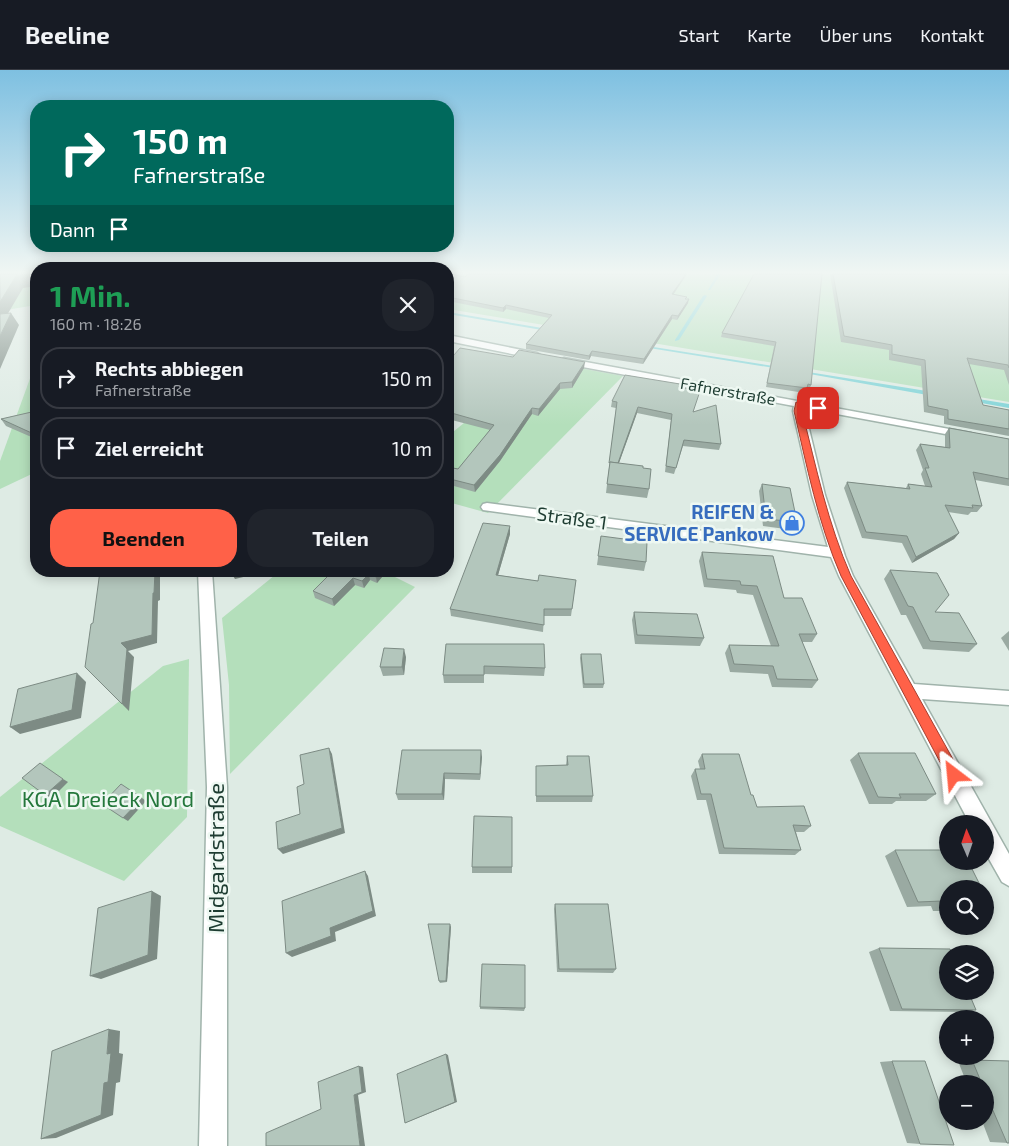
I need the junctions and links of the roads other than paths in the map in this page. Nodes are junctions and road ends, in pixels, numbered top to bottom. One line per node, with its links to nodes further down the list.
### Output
1 (454, 339): 2 (street, Fafnerstraße)
2 (799, 404): 3 (street, Fafnerstraße); 5 (street)
3 (978, 437)
4 (487, 507): 5 (street, Straße 1)
5 (836, 553): 7 (street)
6 (204, 577): 12 (street, Midgardstraße)
7 (908, 690): 8 (street); 9 (street)
8 (1009, 698)
9 (976, 815)
10 (994, 848): 11 (street)
11 (1009, 875)
12 (213, 1146)

